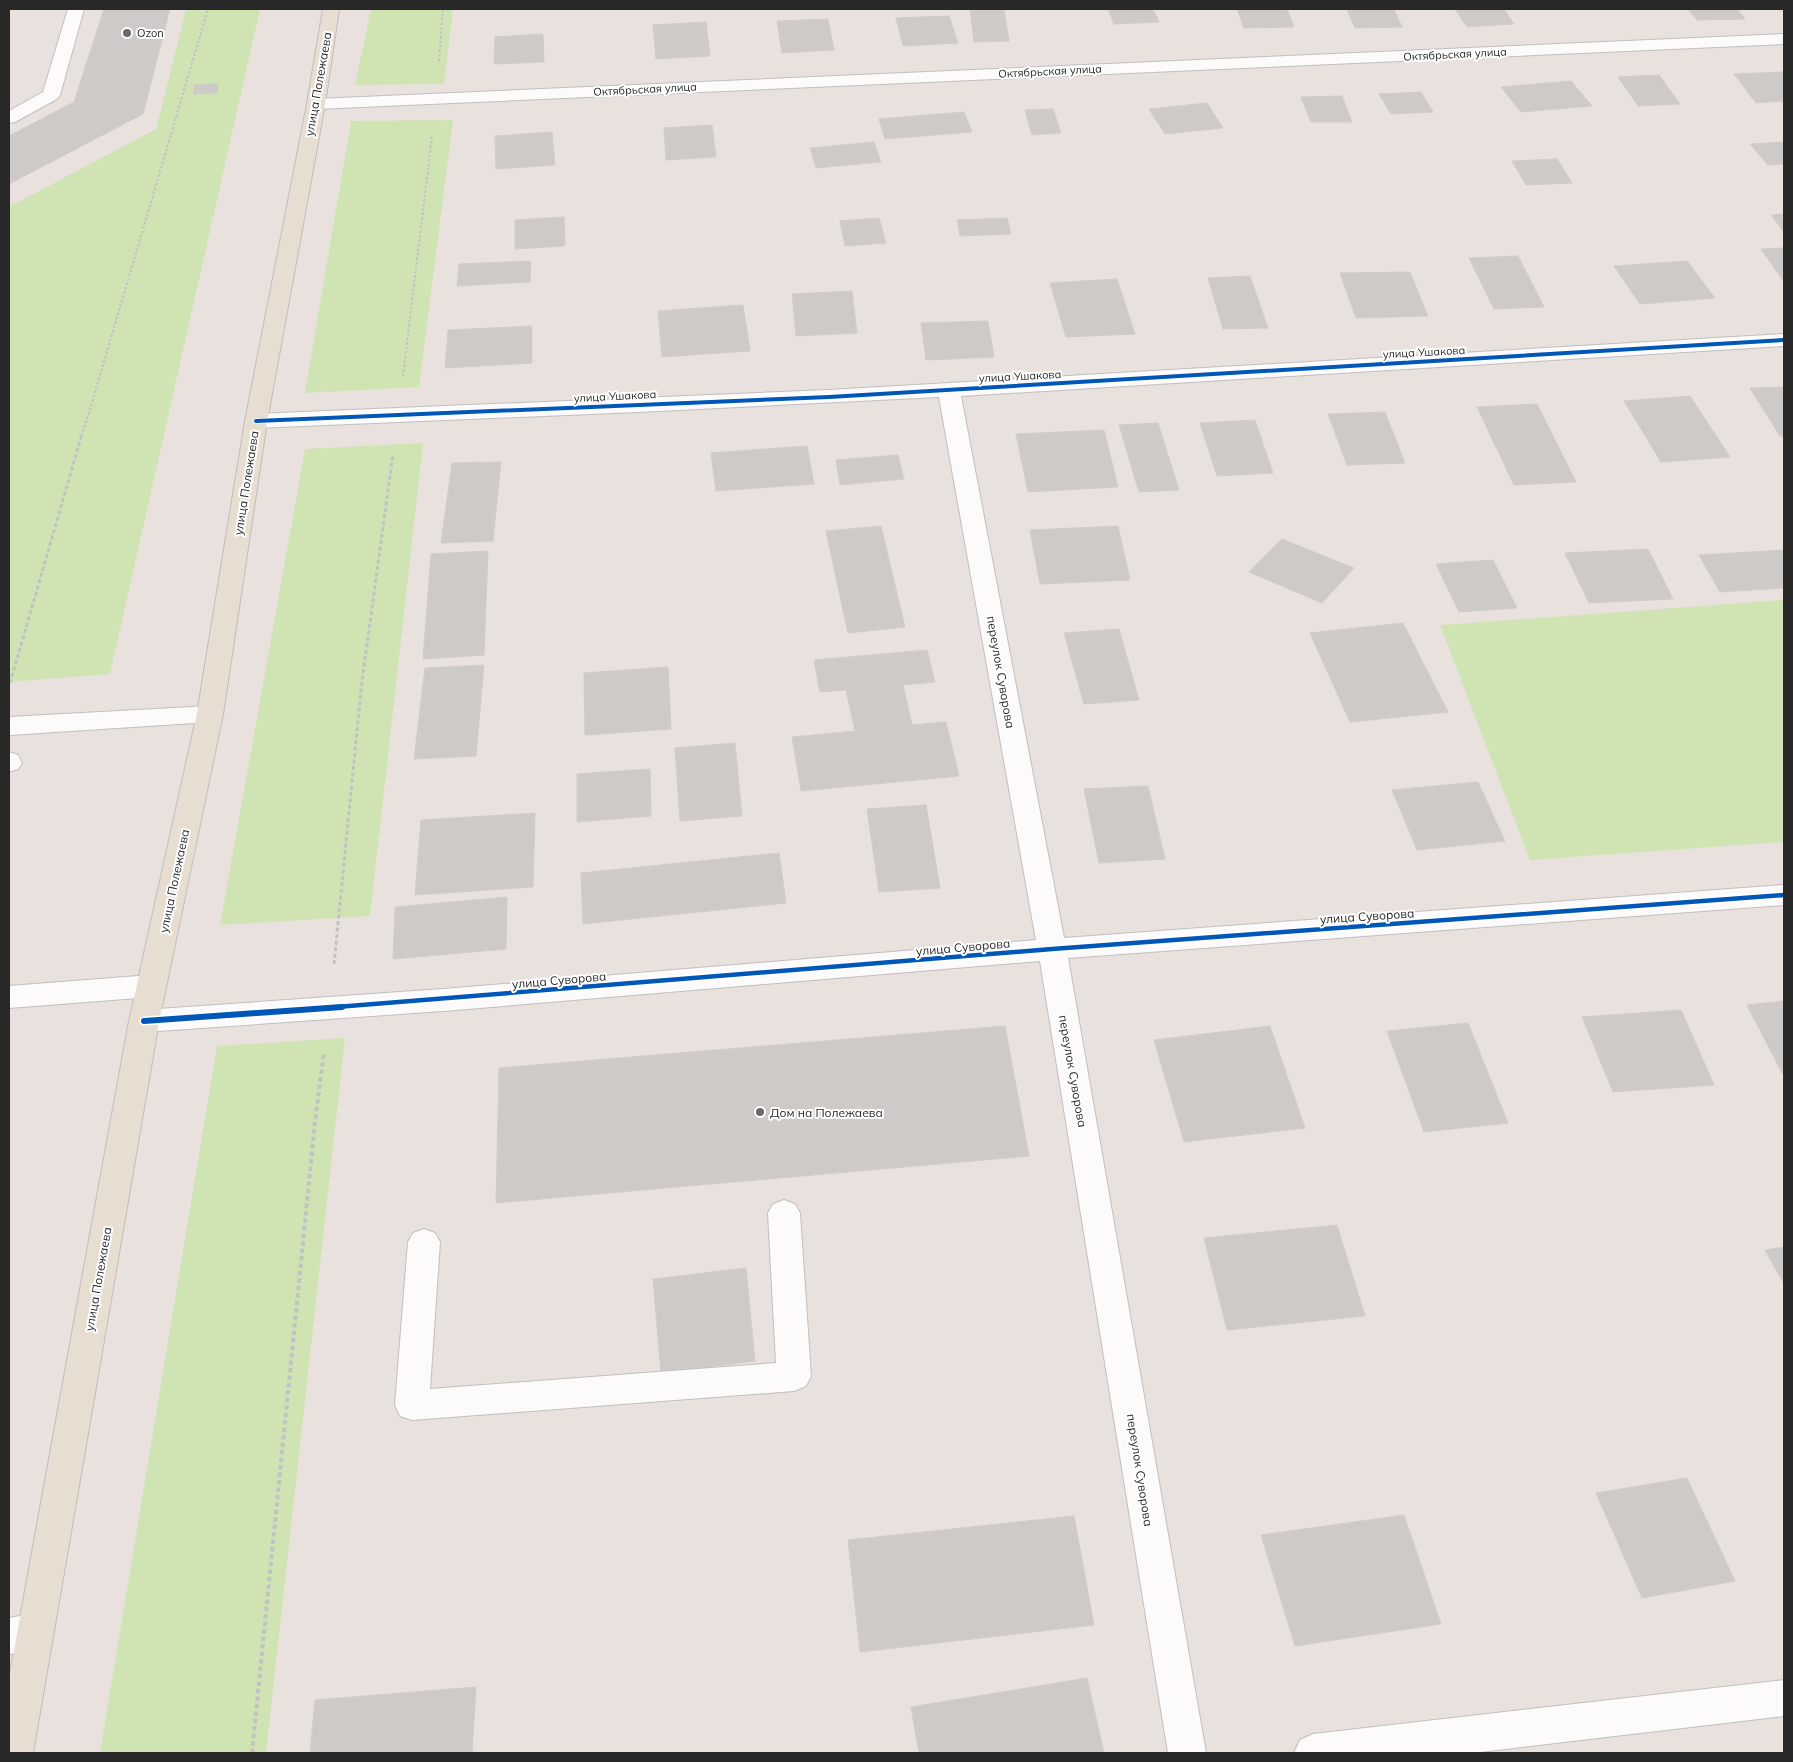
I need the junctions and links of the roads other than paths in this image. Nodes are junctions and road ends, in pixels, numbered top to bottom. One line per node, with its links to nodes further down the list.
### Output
1 (76, 9): 5 (street)
2 (331, 9): 4 (main road, улица Полежаева)
3 (1784, 39): 4 (street, Октябрьская улица)
4 (316, 104): 8 (main road, улица Полежаева)
5 (9, 118)
6 (1784, 340): 7 (street, улица Ушакова)
7 (949, 390): 8 (street, улица Ушакова); 12 (street, переулок Суворова)
8 (256, 421): 9 (main road, улица Полежаева)
9 (210, 714): 10 (street); 13 (main road, улица Полежаева)
10 (9, 726)
11 (1784, 895): 12 (street, улица Суворова)
12 (1052, 949): 15 (street, улица Суворова); 21 (street, переулок Суворова)
13 (151, 986): 14 (street); 15 (main road, улица Полежаева)
14 (9, 997)
15 (144, 1021): 18 (main road, улица Полежаева)
16 (784, 1213): 17 (street)
17 (424, 1242)
18 (22, 1633): 20 (main road, улица Полежаева)
19 (1784, 1698): 22 (street)
20 (14, 1753)
21 (1187, 1753)
22 (1313, 1753)

